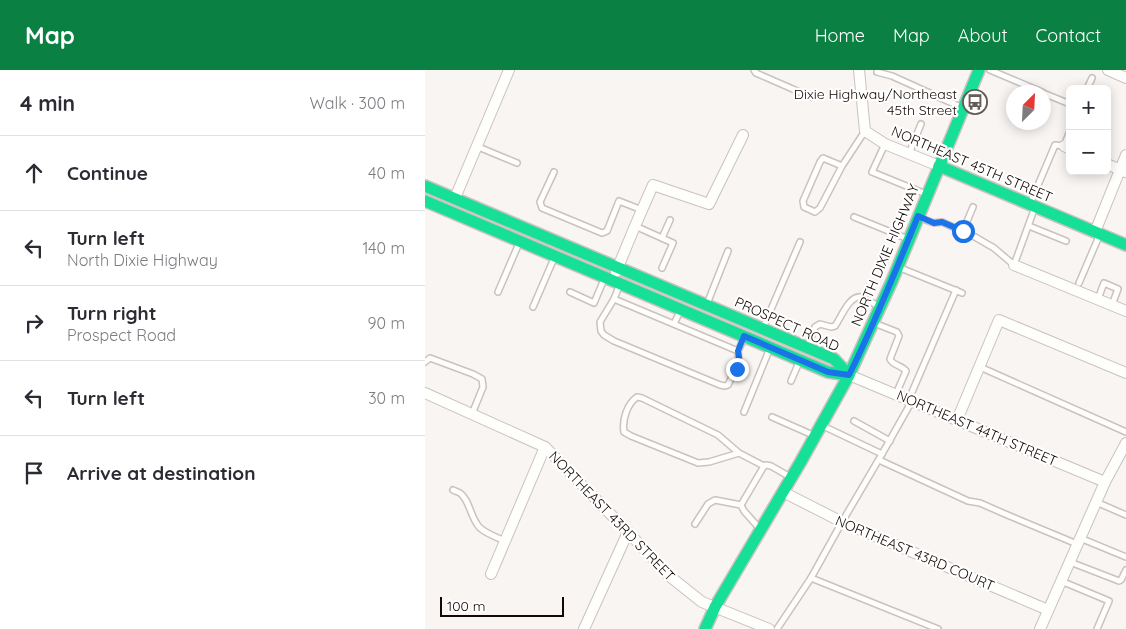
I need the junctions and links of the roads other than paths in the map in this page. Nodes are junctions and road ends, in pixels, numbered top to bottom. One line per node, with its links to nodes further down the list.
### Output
1 (509, 70): 20 (street)
2 (754, 70): 13 (lane)
3 (859, 70): 17 (street)
4 (979, 70): 15 (main road, NORTH DIXIE HIGHWAY)
5 (990, 70): 10 (lane)
6 (1108, 70): 9 (street)
7 (877, 72): 15 (lane)
8 (1092, 78): 11 (lane)
9 (1126, 78)
10 (1025, 85)
11 (1089, 85)
12 (1051, 96): 14 (lane)
13 (811, 97)
14 (1066, 102)
15 (964, 108): 26 (main road, NORTH DIXIE HIGHWAY)
16 (921, 124): 22 (lane)
17 (865, 131): 19 (street, NORTHEAST 45TH STREET); 25 (lane)
18 (743, 135): 36 (street)
19 (885, 144): 22 (street, NORTHEAST 45TH STREET); 31 (lane)
20 (477, 146): 24 (lane); 32 (street)
21 (1066, 147): 34 (lane)
22 (909, 154): 26 (street, NORTHEAST 45TH STREET)
23 (1126, 156): 28 (street)
24 (517, 163)
25 (842, 166): 25 (lane)
26 (939, 166): 31 (main road, NORTH DIXIE HIGHWAY); 34 (main road, NORTHEAST 45TH STREET)
27 (1111, 166): 28 (street)
28 (1123, 171): 43 (street)
29 (554, 172): 36 (lane)
30 (425, 186): 32 (main road, PROSPECT ROAD)
31 (927, 194): 37 (main road, NORTH DIXIE HIGHWAY)
32 (455, 198): 54 (main road, PROSPECT ROAD)
33 (425, 201): 46 (main road, PROSPECT ROAD)
34 (1032, 206): 41 (lane); 43 (main road, NORTHEAST 45TH STREET)
35 (973, 207): 42 (lane)
36 (642, 210): 40 (street)
37 (918, 216): 42 (lane); 45 (main road, NORTH DIXIE HIGHWAY)
38 (854, 217): 45 (lane)
39 (670, 220): 44 (lane)
40 (635, 226): 44 (lane); 54 (street)
41 (1029, 226): 47 (lane); 52 (lane)
42 (963, 231): 52 (lane)
43 (1097, 233): 49 (main road, NORTHEAST 45TH STREET); 57 (lane)
44 (662, 238): 55 (lane)
45 (908, 239): 53 (main road, NORTH DIXIE HIGHWAY)
46 (520, 241): 51 (main road, PROSPECT ROAD); 58 (lane)
47 (1066, 241)
48 (800, 242): 70 (lane)
49 (1126, 245)
50 (728, 251): 62 (lane)
51 (555, 256): 56 (main road, PROSPECT ROAD); 64 (lane)
52 (1015, 265): 61 (street)
53 (897, 266): 65 (main road, NORTH DIXIE HIGHWAY); 83 (lane)
54 (619, 267): 56 (street); 62 (main road, PROSPECT ROAD)
55 (662, 268)
56 (613, 280): 59 (lane); 60 (lane); 66 (main road, PROSPECT ROAD)
57 (1079, 283)
58 (498, 292)
59 (570, 292)
60 (614, 299): 69 (lane); 74 (lane)
61 (1097, 300): 63 (street); 63 (lane)
62 (707, 305): 70 (main road, PROSPECT ROAD)
63 (1112, 306): 67 (street)
64 (533, 307)
65 (880, 308): 68 (main road, NORTH DIXIE HIGHWAY); 73 (lane)
66 (681, 309): 69 (lane); 71 (main road, PROSPECT ROAD)
67 (1126, 311)
68 (873, 322): 79 (main road, NORTH DIXIE HIGHWAY); 82 (lane)
69 (674, 324): 74 (lane)
70 (763, 329): 73 (main road, PROSPECT ROAD)
71 (744, 336): 72 (main road, PROSPECT ROAD); 74 (lane)
72 (771, 347): 75 (main road, PROSPECT ROAD); 84 (lane)
73 (807, 347): 79 (main road, PROSPECT ROAD)
74 (738, 351)
75 (800, 360): 79 (main road, PROSPECT ROAD); 80 (lane)
76 (425, 362): 85 (lane)
77 (980, 367): 78 (street); 87 (street); 90 (lane)
78 (1126, 372)
79 (849, 375): 82 (street, NORTHEAST 44TH STREET); 89 (main road, NORTH DIXIE HIGHWAY)
80 (791, 381)
81 (425, 394): 85 (street, NORTHEAST 43RD STREET)
82 (896, 394): 83 (street, NORTHEAST 44TH STREET)
83 (910, 400): 87 (street, NORTHEAST 44TH STREET); 92 (lane)
84 (744, 412)
85 (472, 414): 94 (street, NORTHEAST 43RD STREET)
86 (772, 416): 91 (lane)
87 (957, 420): 100 (street, NORTHEAST 44TH STREET)
88 (854, 421): 92 (lane)
89 (822, 426): 91 (main road, NORTH DIXIE HIGHWAY); 96 (lane)
90 (1126, 432)
91 (815, 436): 99 (main road, NORTH DIXIE HIGHWAY)
92 (890, 441): 96 (lane)
93 (1126, 443): 100 (street)
94 (545, 447): 109 (street, NORTHEAST 43RD STREET); 110 (street)
95 (739, 454): 95 (lane); 98 (lane)
96 (882, 454): 97 (lane)
97 (879, 460): 106 (lane); 111 (lane)
98 (765, 466): 99 (lane); 104 (lane)
99 (791, 478): 102 (main road, NORTH DIXIE HIGHWAY)
100 (1105, 482): 103 (street)
101 (453, 490): 110 (lane)
102 (783, 492): 106 (street, NORTHEAST 43RD COURT); 108 (main road, NORTH DIXIE HIGHWAY)
103 (1096, 502): 105 (lane); 111 (street)
104 (741, 505): 107 (lane); 108 (lane)
105 (1126, 515)
106 (841, 522): 116 (lane); 119 (street, NORTHEAST 43RD COURT)
107 (695, 524)
108 (761, 530): 118 (main road, NORTH DIXIE HIGHWAY)
109 (628, 532): 118 (street, NORTHEAST 43RD STREET); 120 (street)
110 (505, 541): 115 (street)
111 (1078, 541): 112 (lane); 113 (street)
112 (1126, 557)
113 (1069, 561): 114 (lane); 117 (street)
114 (1126, 570)
115 (491, 574)
116 (811, 578): 123 (lane); 124 (lane)
117 (1061, 581): 119 (street); 126 (lane)
118 (715, 608): 121 (main road, NORTH DIXIE HIGHWAY); 122 (street, NORTHEAST 43RD STREET)
119 (1048, 610): 125 (street)
120 (584, 629)
121 (705, 629)
122 (769, 629)
123 (777, 629)
124 (938, 629)
125 (1040, 629)
126 (1097, 629)

